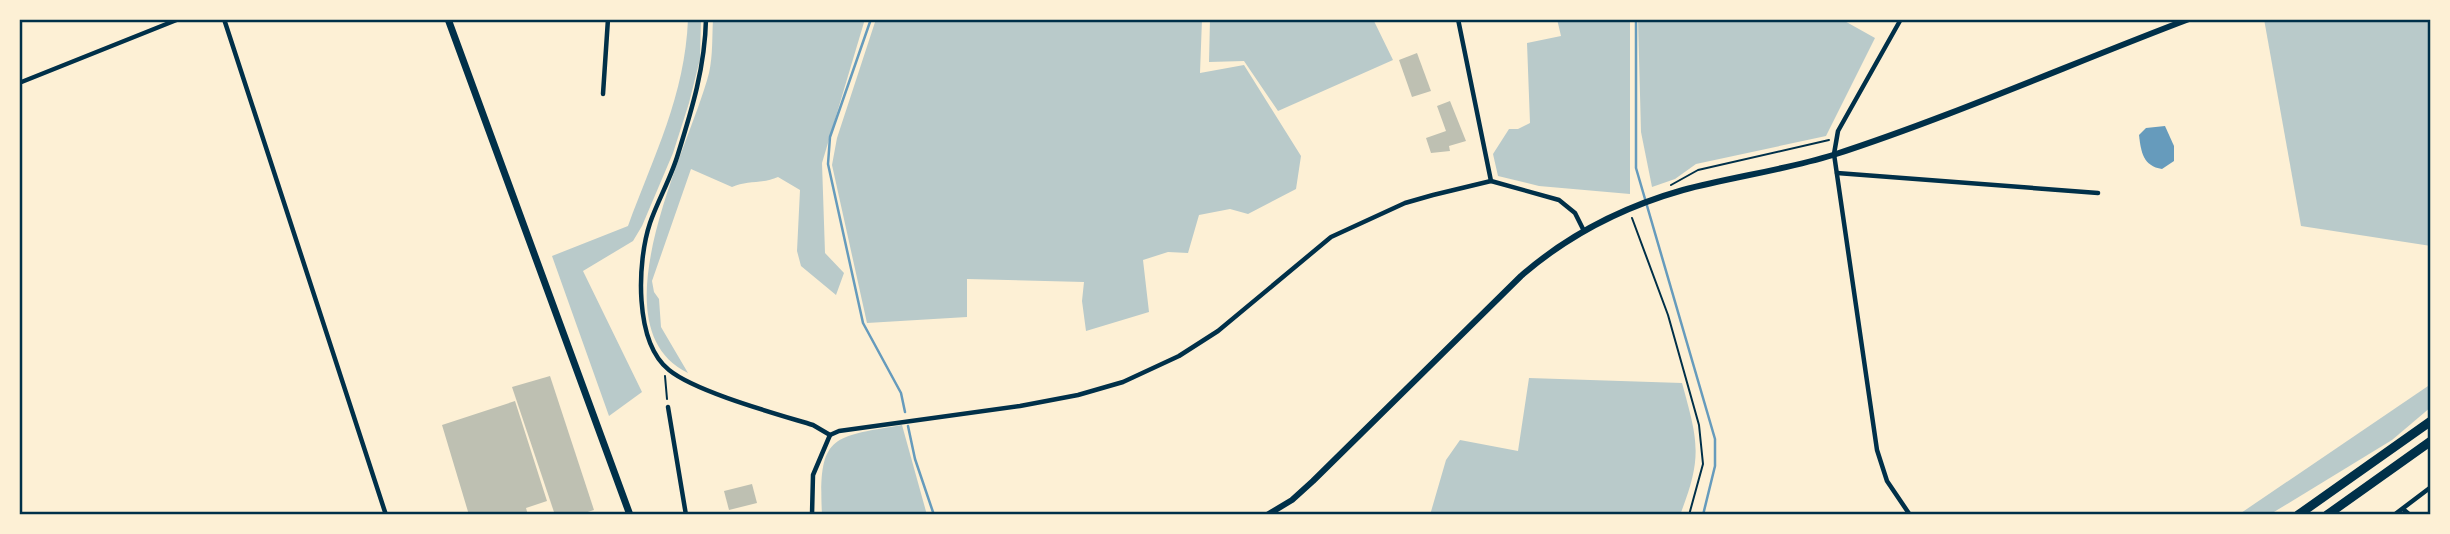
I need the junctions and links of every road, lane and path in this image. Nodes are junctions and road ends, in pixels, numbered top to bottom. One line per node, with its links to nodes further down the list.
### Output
1 (179, 19): 9 (street)
2 (224, 19): 26 (street)
3 (448, 19): 27 (main road)
4 (608, 19): 10 (street)
5 (706, 19): 19 (street)
6 (1458, 19): 14 (street)
7 (1901, 19): 11 (street)
8 (2189, 19): 12 (street)
9 (19, 83)
10 (603, 94)
11 (1835, 139): 12 (street); 15 (path)
12 (1834, 154): 13 (street); 17 (street)
13 (1837, 173): 16 (street); 32 (street)
14 (1491, 181): 18 (street); 22 (street)
15 (1667, 187)
16 (2098, 193)
17 (1631, 208): 18 (street); 31 (path)
18 (1584, 231): 30 (street)
19 (668, 370): 20 (path); 22 (street)
20 (668, 407): 28 (street)
21 (2431, 421): 33 (highway)
22 (830, 435): 29 (street)
23 (2431, 440): 34 (highway)
24 (2431, 487): 25 (street)
25 (2403, 509): 35 (street); 36 (street)
26 (386, 515)
27 (630, 515)
28 (685, 515)
29 (812, 515)
30 (1267, 515)
31 (1689, 515)
32 (1910, 515)
33 (2298, 515)
34 (2327, 515)
35 (2395, 515)
36 (2410, 515)

